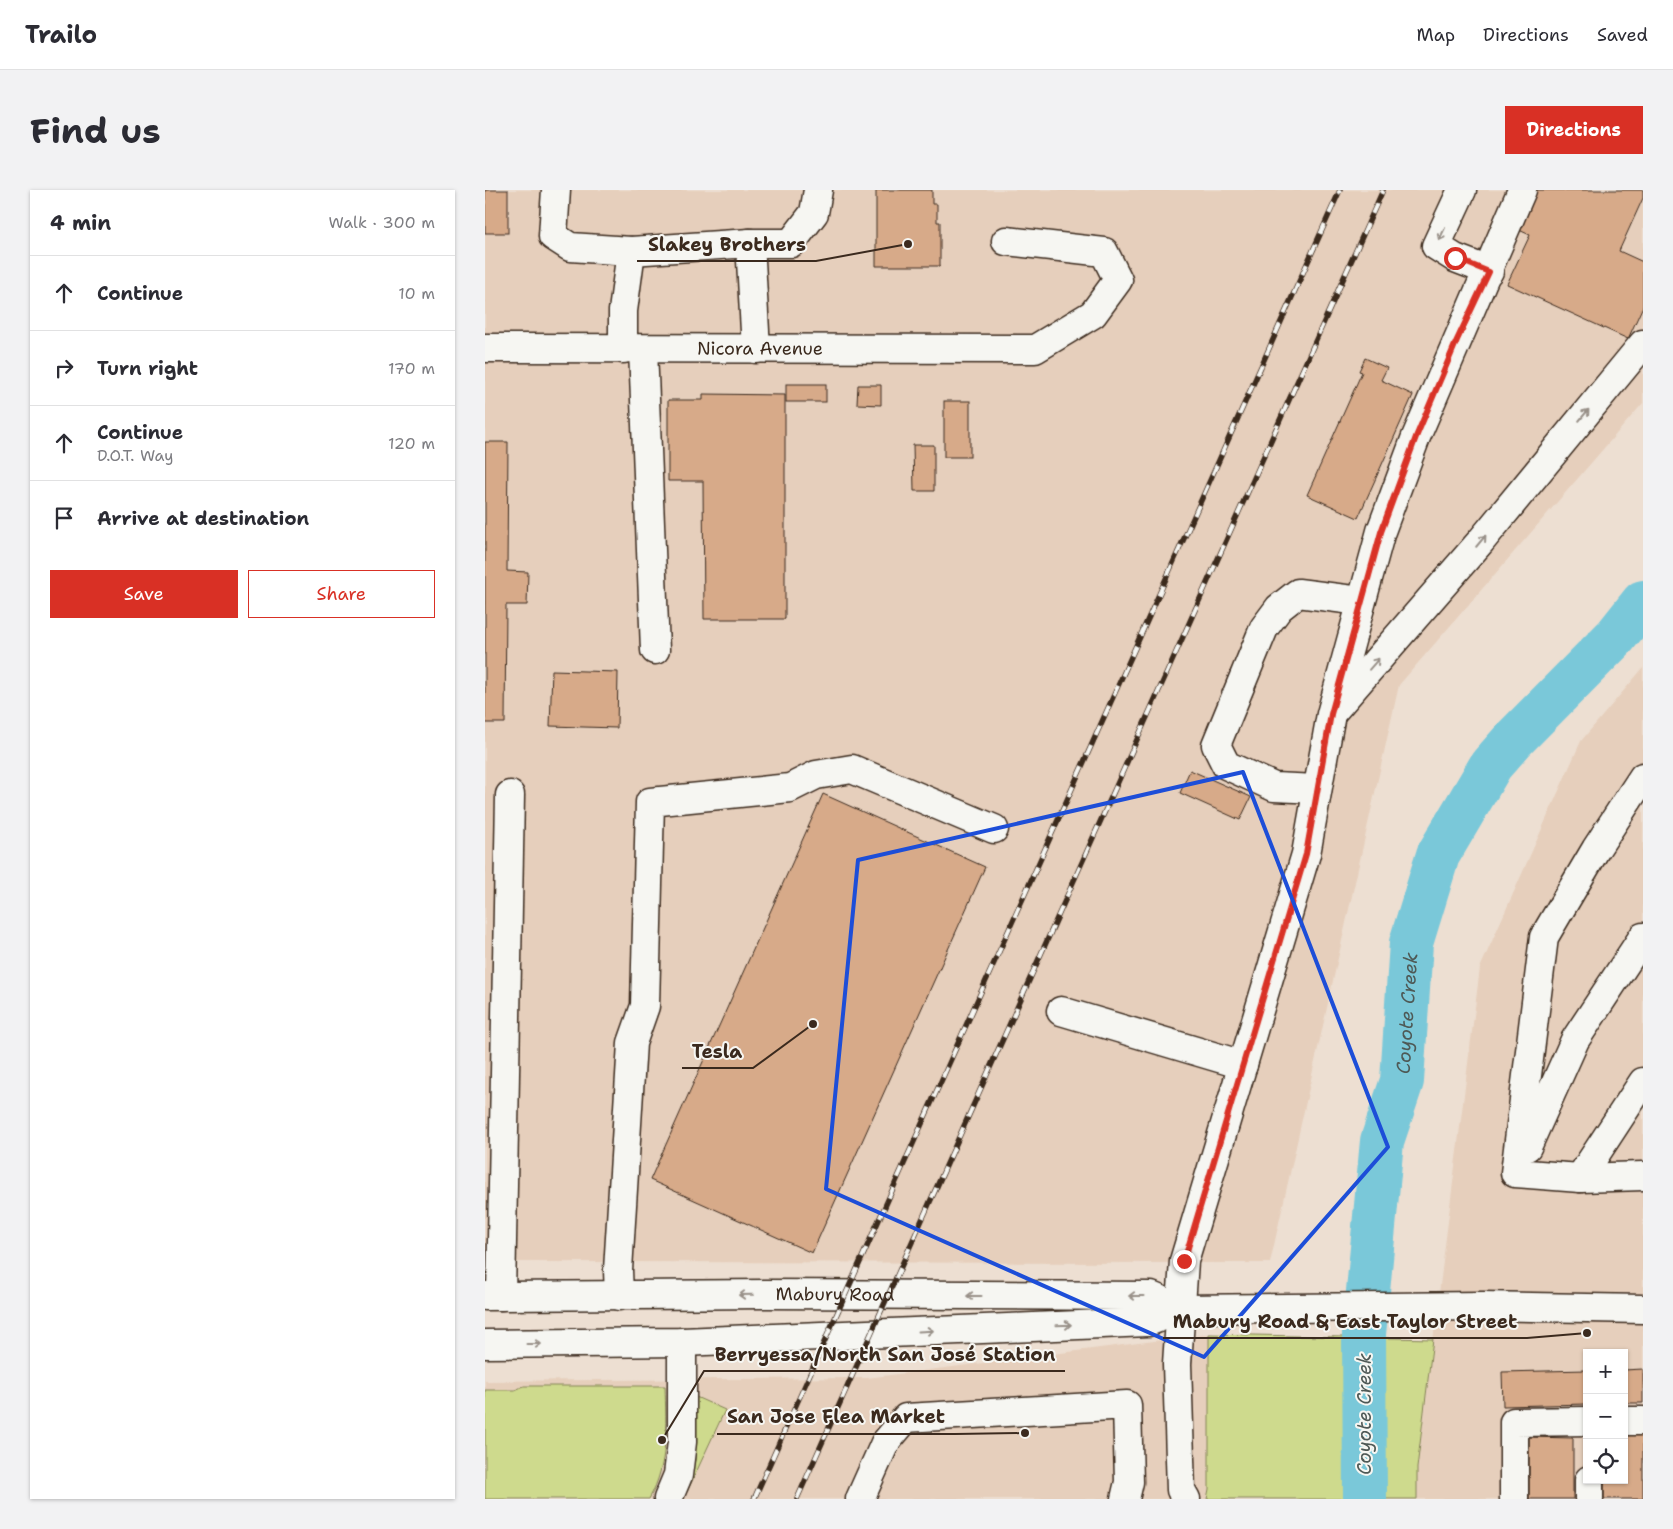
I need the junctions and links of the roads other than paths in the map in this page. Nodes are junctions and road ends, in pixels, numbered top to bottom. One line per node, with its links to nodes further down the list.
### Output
1 (556, 190): 7 (main road)
2 (817, 190): 6 (main road)
3 (1462, 190): 8 (main road, one-way to 8)
4 (1522, 190): 8 (main road)
5 (1006, 241): 12 (main road, Nicora Avenue)
6 (751, 243): 7 (main road); 12 (main road)
7 (631, 251): 11 (main road)
8 (1489, 272): 13 (main road)
9 (1643, 344): 15 (main road, one-way to 9)
10 (485, 348): 11 (main road, Nicora Avenue)
11 (633, 349): 12 (main road, Nicora Avenue); 14 (main road)
12 (756, 349)
13 (1361, 601): 15 (main road); 17 (main road)
14 (655, 650)
15 (1331, 714): 17 (main road)
16 (1643, 777): 24 (main road)
17 (1317, 789): 22 (main road)
18 (510, 795): 27 (main road)
19 (994, 830): 28 (main road)
20 (1643, 936): 24 (main road)
21 (1061, 1011): 22 (main road)
22 (1243, 1065): 29 (main road)
23 (1643, 1082): 26 (main road)
24 (1515, 1173): 26 (main road)
25 (1643, 1176): 26 (main road)
26 (1580, 1178)
27 (493, 1296): 28 (main road, Mabury Road)
28 (619, 1296): 29 (main road, Mabury Road, one-way to 28)
29 (1182, 1309): 30 (main road, Mabury Road); 31 (main road, Mabury Road, one-way to 29); 37 (main road)
30 (1643, 1309)
31 (682, 1342): 32 (main road, Mabury Road, one-way to 31); 38 (main road)
32 (485, 1344)
33 (1583, 1421): 41 (main road)
34 (1628, 1421): 35 (main road)
35 (1643, 1421)
36 (1589, 1484): 42 (main road)
37 (1179, 1496)
38 (668, 1499)
39 (860, 1499): 40 (main road)
40 (1125, 1499)
41 (1514, 1499)
42 (1589, 1499)

